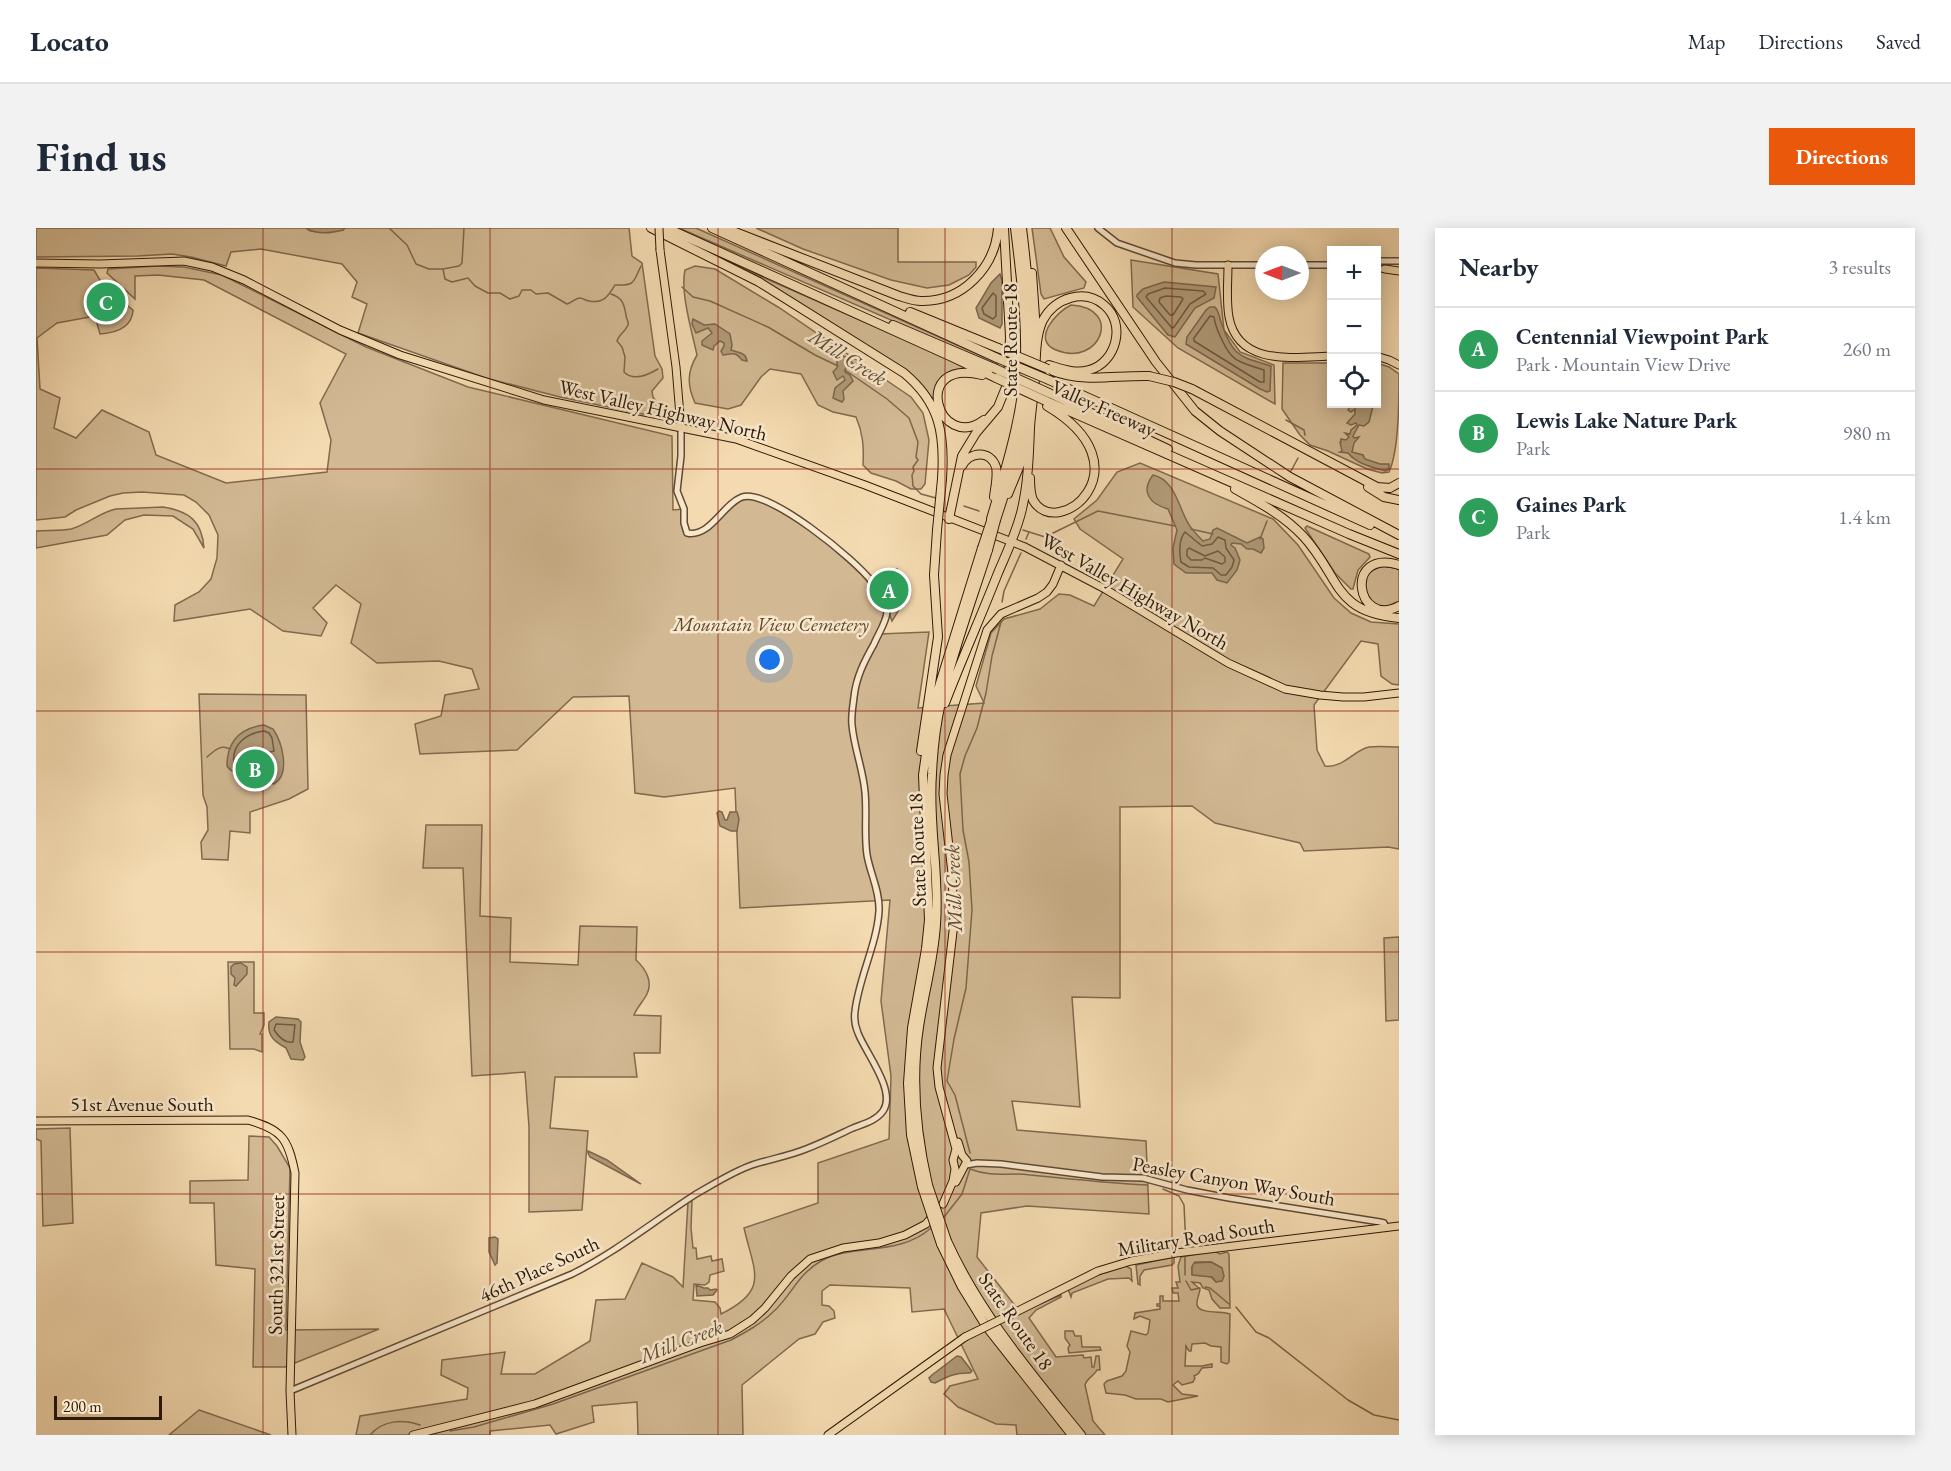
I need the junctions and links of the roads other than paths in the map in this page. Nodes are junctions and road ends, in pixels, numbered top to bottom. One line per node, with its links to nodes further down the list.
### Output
1 (651, 228): 53 (highway, bridge)
2 (659, 228): 33 (main road, bridge)
3 (667, 228): 15 (highway, Valley Freeway)
4 (712, 228): 23 (highway, Valley Freeway)
5 (725, 228): 6 (highway)
6 (998, 228)
7 (1004, 228): 31 (highway)
8 (1015, 228): 41 (highway, State Route 18)
9 (1024, 228): 24 (highway); 41 (highway, State Route 18)
10 (1066, 228): 43 (highway)
11 (1098, 228): 16 (street)
12 (1381, 261): 13 (street)
13 (1399, 261)
14 (36, 263): 33 (main road, West Valley Highway North)
15 (750, 265): 29 (highway, Valley Freeway); 30 (highway, bridge)
16 (1228, 265): 17 (street); 25 (main road)
17 (1255, 265)
18 (1309, 265): 19 (street)
19 (1327, 265)
20 (1381, 268): 21 (street)
21 (1385, 268): 22 (main road)
22 (1399, 270)
23 (828, 280): 28 (highway, bridge); 43 (highway, Valley Freeway, bridge)
24 (1037, 355): 28 (highway); 32 (highway)
25 (1327, 356)
26 (1381, 357): 27 (main road)
27 (1399, 365)
28 (1048, 367): 35 (highway, bridge)
29 (996, 378): 30 (highway, Valley Freeway, bridge); 31 (highway)
30 (1047, 399): 34 (highway, Valley Freeway); 36 (highway); 40 (highway)
31 (998, 407): 38 (highway)
32 (1031, 413): 36 (highway); 41 (highway)
33 (681, 428): 42 (main road, West Valley Highway North); 62 (street, 46th Place South)
34 (1159, 450): 40 (highway, Valley Freeway); 50 (highway)
35 (1315, 454): 37 (highway); 39 (highway)
36 (1029, 460): 44 (highway)
37 (1399, 483)
38 (955, 491): 41 (highway); 42 (highway)
39 (1399, 500)
40 (1274, 501): 46 (highway, Valley Freeway)
41 (995, 517): 45 (highway, State Route 18, bridge)
42 (949, 519): 44 (main road, West Valley Highway North)
43 (1399, 536)
44 (1011, 542): 47 (main road, West Valley Highway North); 52 (highway)
45 (985, 549): 52 (highway, State Route 18); 53 (highway, State Route 18)
46 (1399, 554)
47 (1061, 565): 51 (main road, West Valley Highway North); 56 (main road)
48 (1399, 565): 49 (highway)
49 (1399, 606)
50 (1399, 618)
51 (1399, 693)
52 (937, 730): 57 (highway, State Route 18)
53 (924, 819): 57 (highway, State Route 18)
54 (248, 1120): 55 (main road, 51st Avenue South); 62 (main road, South 321st Street)
55 (36, 1121)
56 (963, 1160): 58 (main road); 58 (main road); 60 (street, Peasley Canyon Way South)
57 (925, 1186): 61 (highway, State Route 18, bridge)
58 (943, 1204): 64 (main road)
59 (1399, 1226): 60 (main road, Military Road South)
60 (1386, 1228): 65 (main road, Military Road South, bridge)
61 (944, 1242): 66 (highway, State Route 18); 67 (highway, State Route 18)
62 (290, 1391): 63 (main road, South 321st Street)
63 (292, 1435)
64 (413, 1435)
65 (828, 1435)
66 (1072, 1435)
67 (1081, 1435)

